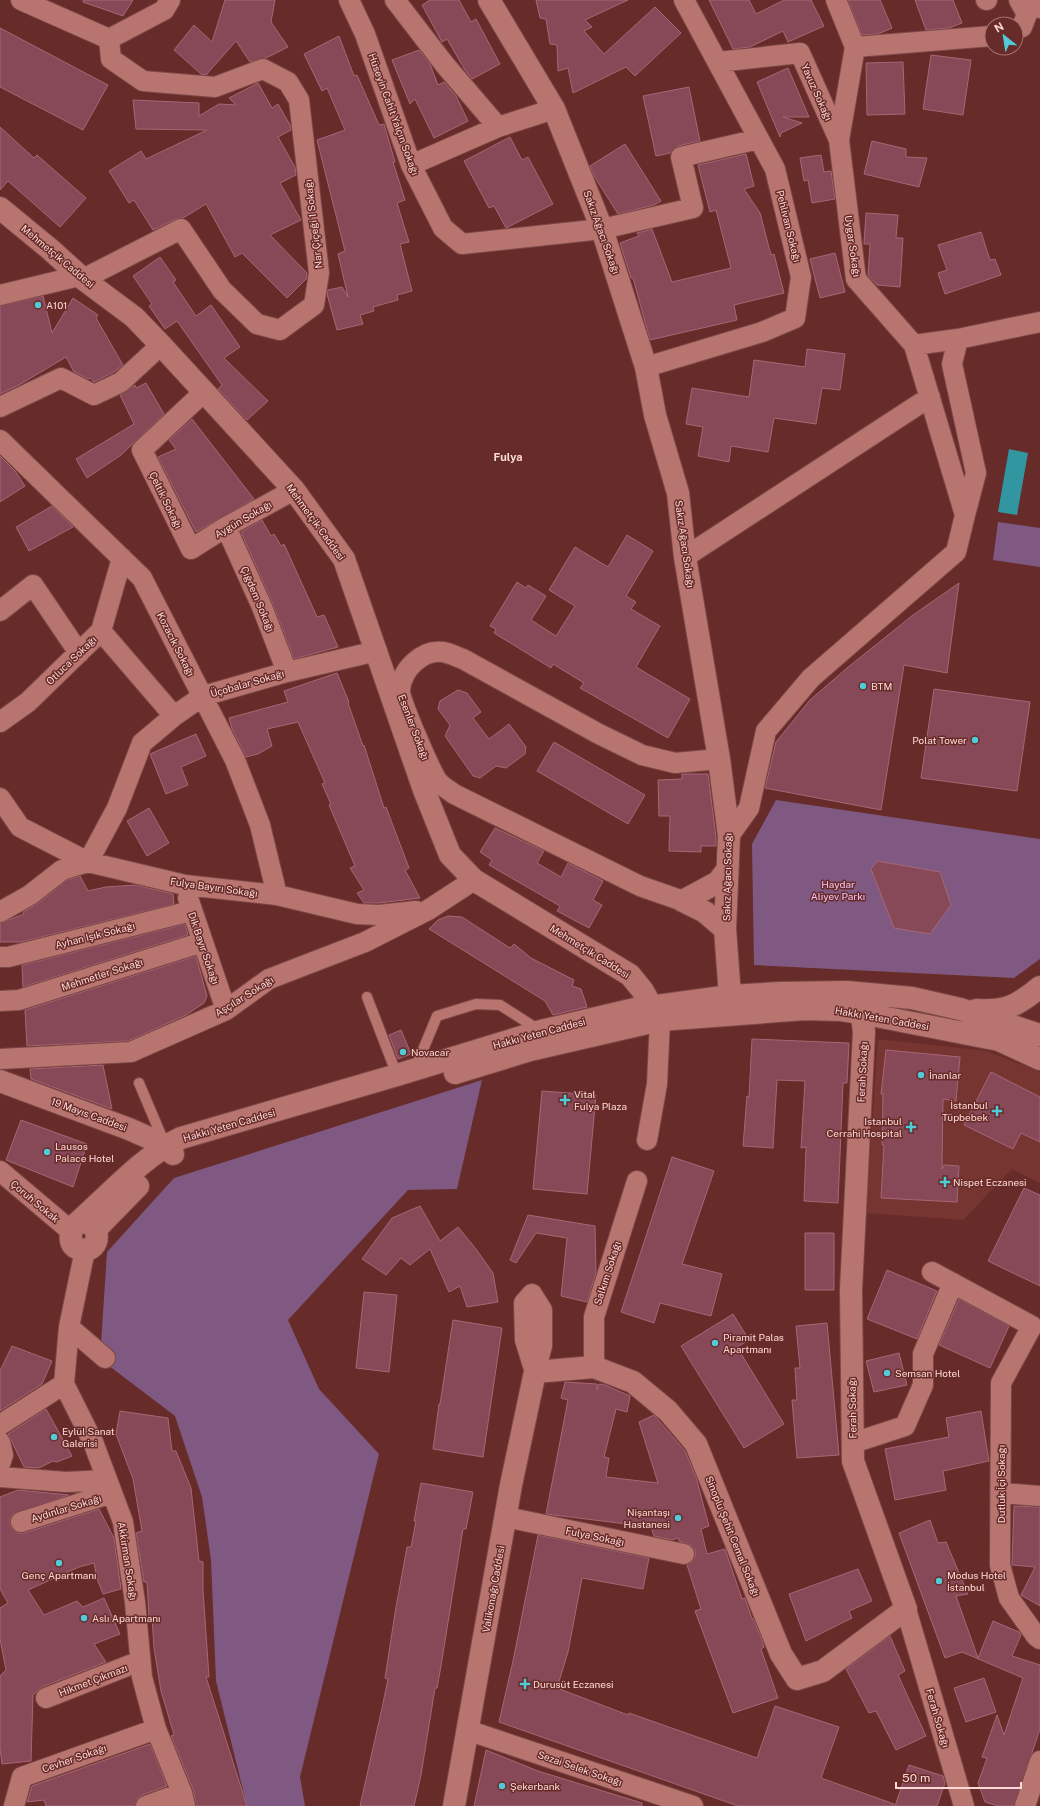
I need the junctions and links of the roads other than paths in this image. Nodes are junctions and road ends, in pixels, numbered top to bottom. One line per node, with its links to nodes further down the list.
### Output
1 (21, 0): 13 (street)
2 (170, 0): 13 (street)
3 (349, 0): 20 (street, Hüseyin Cahit Yalçın Sokağı)
4 (395, 0): 17 (street)
5 (489, 0): 16 (street, Sakız Ağacı Sokağı)
6 (684, 0): 15 (street, Pehlivan Sokağı)
7 (836, 0): 14 (street)
8 (1019, 0): 11 (street)
9 (1037, 0): 10 (street)
10 (1040, 7)
11 (1024, 22)
12 (984, 37): 14 (street)
13 (109, 39): 23 (street, Nar Çiçeği 1 Sokağı)
14 (855, 47): 19 (street, Uygar Sokağı)
15 (718, 62): 18 (street, Pehlivan Sokağı); 19 (street, Yavuz Sokağı)
16 (554, 109): 17 (street); 22 (street, Sakız Ağacı Sokağı)
17 (498, 127): 20 (street)
18 (759, 139): 22 (street, Hüseyin Cahit Yalçın Sokağı); 29 (street, Pehlivan Sokağı)
19 (840, 140): 28 (street, Uygar Sokağı)
20 (411, 165): 22 (street, Hüseyin Cahit Yalçın Sokağı)
21 (0, 208): 23 (street, Mehmetçik Caddesi)
22 (602, 229): 29 (street, Sakız Ağacı Sokağı)
23 (81, 277): 24 (street); 27 (street, Mehmetçik Caddesi)
24 (0, 295)
25 (1040, 322): 26 (street)
26 (958, 339): 28 (street); 35 (street)
27 (161, 345): 30 (street, Mehmetçik Caddesi); 32 (street)
28 (914, 345): 31 (street)
29 (646, 367): 38 (street, Sakız Ağacı Sokağı)
30 (204, 392): 34 (street, Mehmetçik Caddesi); 37 (street, Çeltik Sokağı)
31 (930, 397): 35 (street); 38 (street)
32 (0, 407)
33 (0, 440): 39 (street, Kozacık Sokağı)
34 (294, 490): 36 (street, Aygün Sokağı); 42 (street, Mehmetçik Caddesi)
35 (966, 514): 51 (street)
36 (226, 527): 37 (street, Aygün Sokağı); 44 (street, Çiğdem Sokağı)
37 (191, 549)
38 (685, 557): 48 (street, Sakız Ağacı Sokağı)
39 (122, 558): 41 (street, Otluca Sokağı); 45 (street, Kozacık Sokağı)
40 (0, 611): 43 (street)
41 (101, 631): 43 (street, Otluca Sokağı); 46 (street)
42 (377, 651): 44 (street, Üçobalar Sokağı); 49 (street, Mehmetçik Caddesi)
43 (79, 653): 47 (street, Otluca Sokağı)
44 (286, 672): 45 (street, Üçobalar Sokağı)
45 (203, 696): 46 (street, Üçobalar Sokağı); 56 (street, Kozacık Sokağı)
46 (174, 716): 52 (street, Üçobalar Sokağı)
47 (0, 722)
48 (719, 759): 49 (street, Esenler Sokağı); 51 (street, Sakız Ağacı Sokağı)
49 (431, 786): 54 (street, Mehmetçik Caddesi); 57 (street, Esenler Sokağı)
50 (0, 798): 52 (street, Fulya Bayırı Sokağı)
51 (729, 836): 53 (street, Sakız Ağacı Sokağı)
52 (88, 862): 55 (street, Fulya Bayırı Sokağı); 60 (street)
53 (728, 870): 57 (street); 61 (street, Sakız Ağacı Sokağı)
54 (474, 880): 58 (street, Aşçılar Sokağı); 71 (street, Mehmetçik Caddesi)
55 (185, 885): 56 (street, Fulya Bayırı Sokağı); 59 (street, Dik Bayır Sokağı)
56 (277, 896): 58 (street, Fulya Bayırı Sokağı)
57 (683, 901): 61 (street)
58 (428, 910): 70 (street, Aşçılar Sokağı)
59 (191, 911): 62 (street, Dik Bayır Sokağı); 63 (street, Ayhan Işık Sokağı)
60 (0, 912)
61 (725, 929): 65 (street, Sakız Ağacı Sokağı)
62 (203, 942): 67 (street, Mehmetler Sokağı); 70 (street, Dik Bayır Sokağı)
63 (0, 957)
64 (1040, 988): 69 (street)
65 (730, 996): 68 (street, Hakkı Yeten Caddesi); 71 (street, Hakkı Yeten Caddesi)
66 (367, 997): 76 (lane)
67 (0, 1001)
68 (860, 1003): 69 (street, Hakkı Yeten Caddesi); 71 (street, Hakkı Yeten Caddesi); 75 (street, Hakkı Yeten Caddesi); 95 (street, Ferah Sokağı)
69 (960, 1009): 73 (street, Hakkı Yeten Caddesi)
70 (226, 1010): 74 (street, Aşçılar Sokağı)
71 (649, 1012): 72 (street, Hakkı Yeten Caddesi); 79 (street); 80 (street, Hakkı Yeten Caddesi)
72 (540, 1031): 76 (street, Hakkı Yeten Caddesi); 76 (lane)
73 (1040, 1035)
74 (0, 1059)
75 (1040, 1059)
76 (406, 1073): 80 (street, Hakkı Yeten Caddesi)
77 (0, 1081): 80 (street, 19 Mayıs Caddesi)
78 (139, 1083): 80 (lane)
79 (647, 1140)
80 (169, 1150): 83 (street, Hakkı Yeten Caddesi)
81 (0, 1171): 83 (street, Çoruh Sokak)
82 (637, 1181): 90 (street, Salkım Sokağı)
83 (81, 1228): 84 (street)
84 (85, 1250): 88 (street)
85 (932, 1272): 86 (street)
86 (953, 1283): 87 (street); 95 (street)
87 (1036, 1325): 99 (street, Dutluk İçi Sokağı)
88 (69, 1327): 89 (street); 92 (street)
89 (105, 1358)
90 (594, 1367): 91 (street, Sinoplu Şehit Cemal Sokağı); 104 (street, Sinoplu Şehit Cemal Sokağı)
91 (535, 1372): 101 (street, Valikonağı Caddesi)
92 (64, 1384): 93 (street); 98 (street, Akkirman Sokağı)
93 (0, 1425)
94 (0, 1442): 96 (street)
95 (853, 1443): 104 (street, Ferah Sokağı)
96 (0, 1464)
97 (0, 1477): 98 (street)
98 (110, 1487): 102 (street, Aydınlar Sokağı); 106 (street, Akkirman Sokağı)
99 (1001, 1493): 100 (street); 105 (street, Dutluk İçi Sokağı)
100 (1040, 1496)
101 (506, 1517): 103 (street, Fulya Sokağı); 109 (street, Valikonağı Caddesi)
102 (21, 1522)
103 (684, 1554)
104 (906, 1609): 116 (street, Ferah Sokağı)
105 (1040, 1638)
106 (140, 1661): 107 (street, Hikmet Çıkmazı); 108 (street, Akkirman Sokağı)
107 (46, 1698)
108 (156, 1729): 111 (street, Akkirman Sokağı); 112 (street, Cevher Sokağı)
109 (467, 1730): 114 (street, Valikonağı Caddesi); 115 (street, Sezai Selek Sokağı)
110 (1040, 1761): 117 (street)
111 (184, 1799): 113 (street)
112 (14, 1806)
113 (146, 1806)
114 (454, 1806)
115 (693, 1806)
116 (964, 1806)
117 (1025, 1806)

